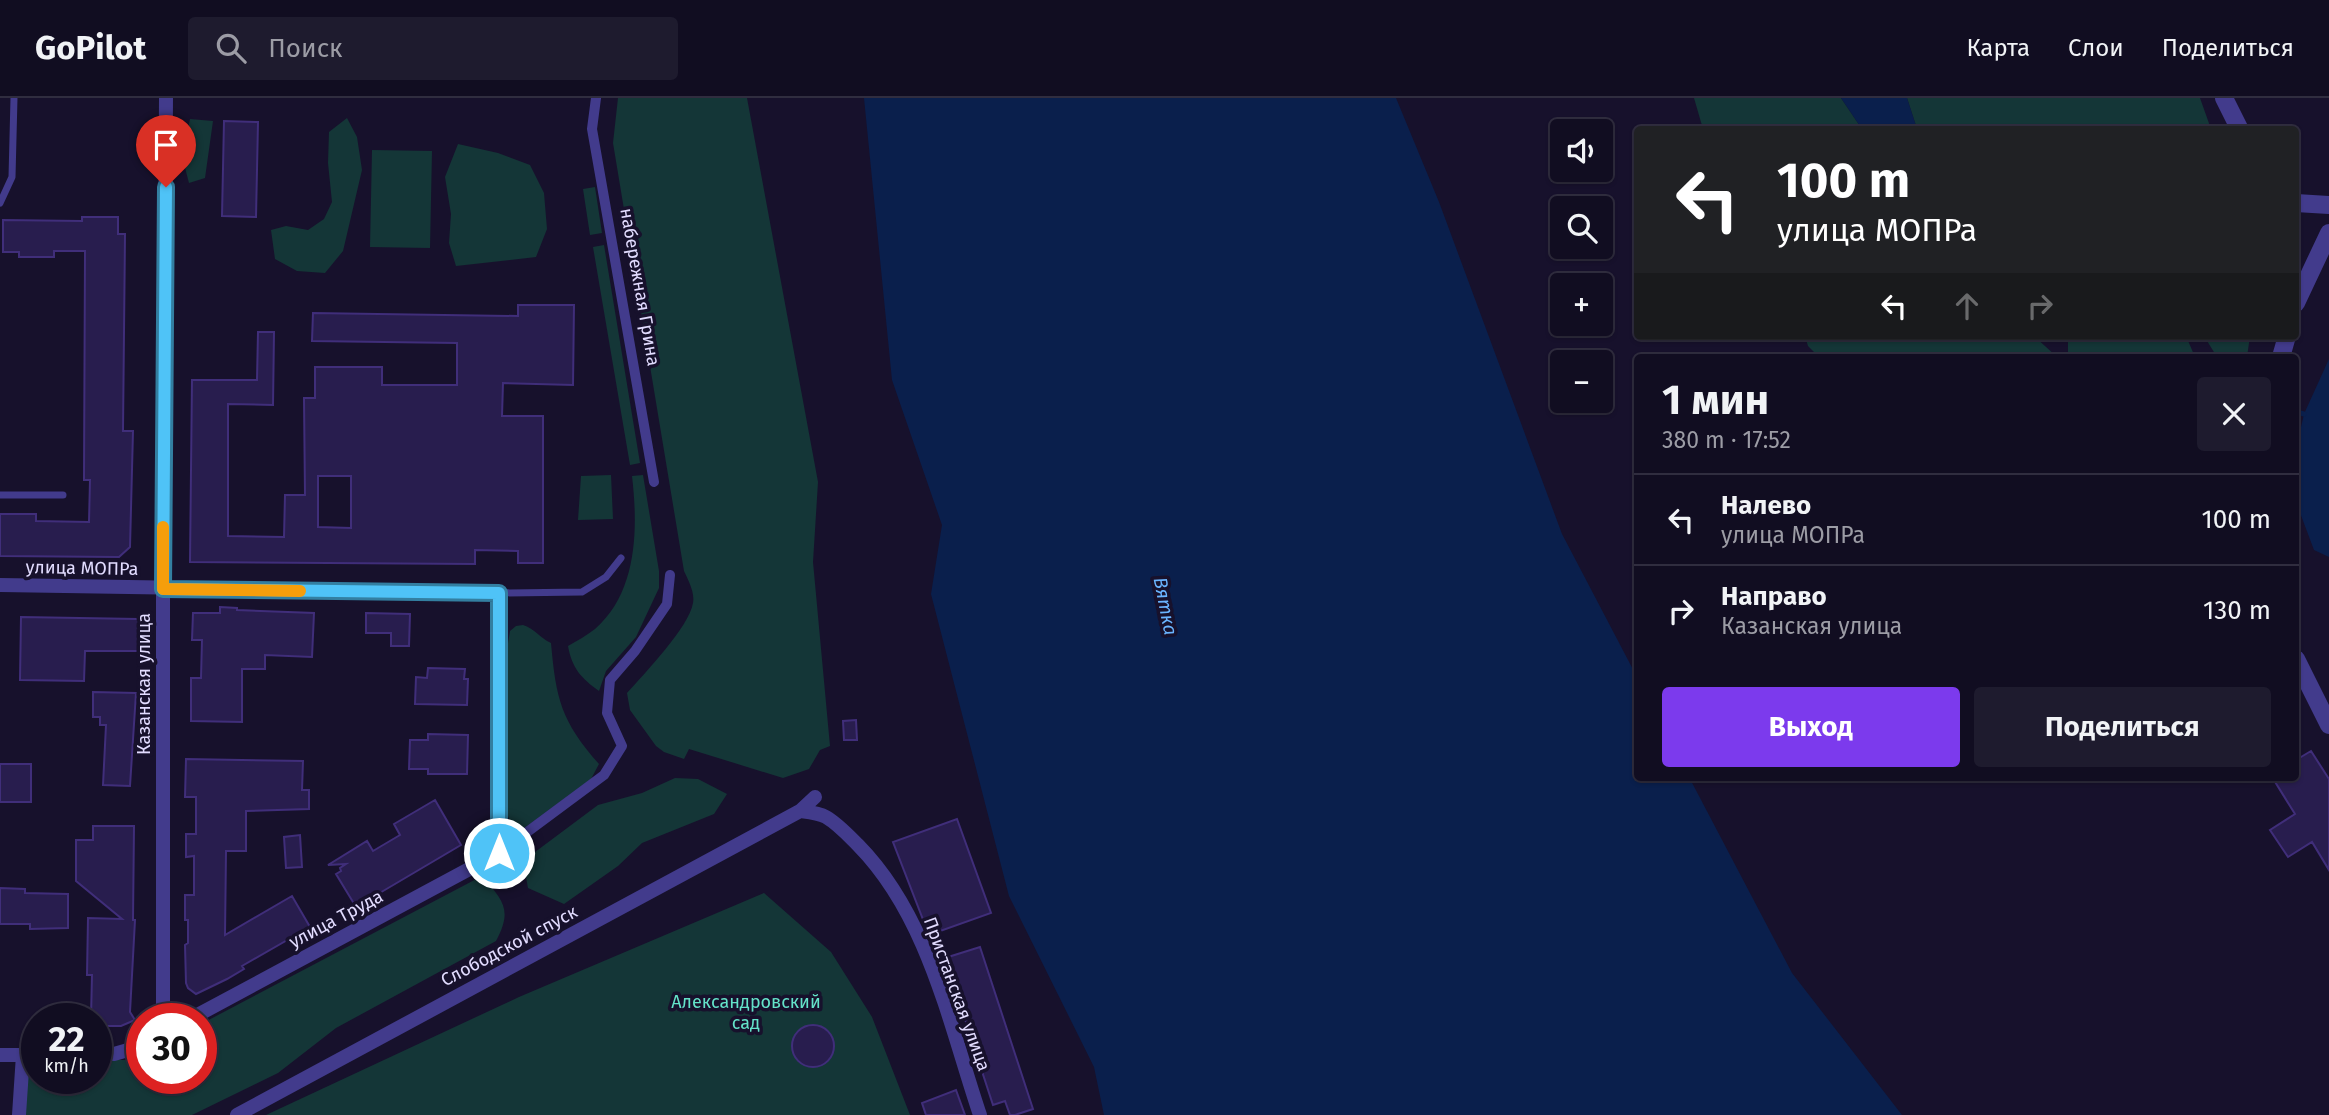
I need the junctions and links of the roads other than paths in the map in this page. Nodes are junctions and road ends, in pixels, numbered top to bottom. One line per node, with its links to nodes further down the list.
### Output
1 (14, 98): 6 (lane)
2 (166, 98): 17 (street, Казанская улица)
3 (596, 98): 11 (street, набережная Грина)
4 (2224, 98): 5 (street)
5 (2238, 126)
6 (0, 203)
7 (2299, 203): 8 (street)
8 (2329, 205)
9 (2329, 233): 10 (street)
10 (2299, 297)
11 (654, 482)
12 (0, 495): 13 (lane)
13 (63, 495)
14 (621, 558): 18 (lane)
15 (670, 575): 23 (street)
16 (0, 585): 17 (street, улица МОПРа)
17 (163, 589): 18 (street, улица МОПРа); 24 (street, Казанская улица)
18 (499, 593): 23 (street)
19 (2299, 665): 20 (street)
20 (2329, 725)
21 (815, 797): 22 (street, Слободской спуск)
22 (800, 811): 30 (street, Слободской спуск); 31 (street, Пристанская улица)
23 (499, 853): 25 (street, улица Труда)
24 (163, 1003)
25 (217, 1005)
26 (0, 1055): 27 (street)
27 (21, 1055)
28 (23, 1094): 29 (street)
29 (19, 1115)
30 (237, 1115)
31 (980, 1115)

